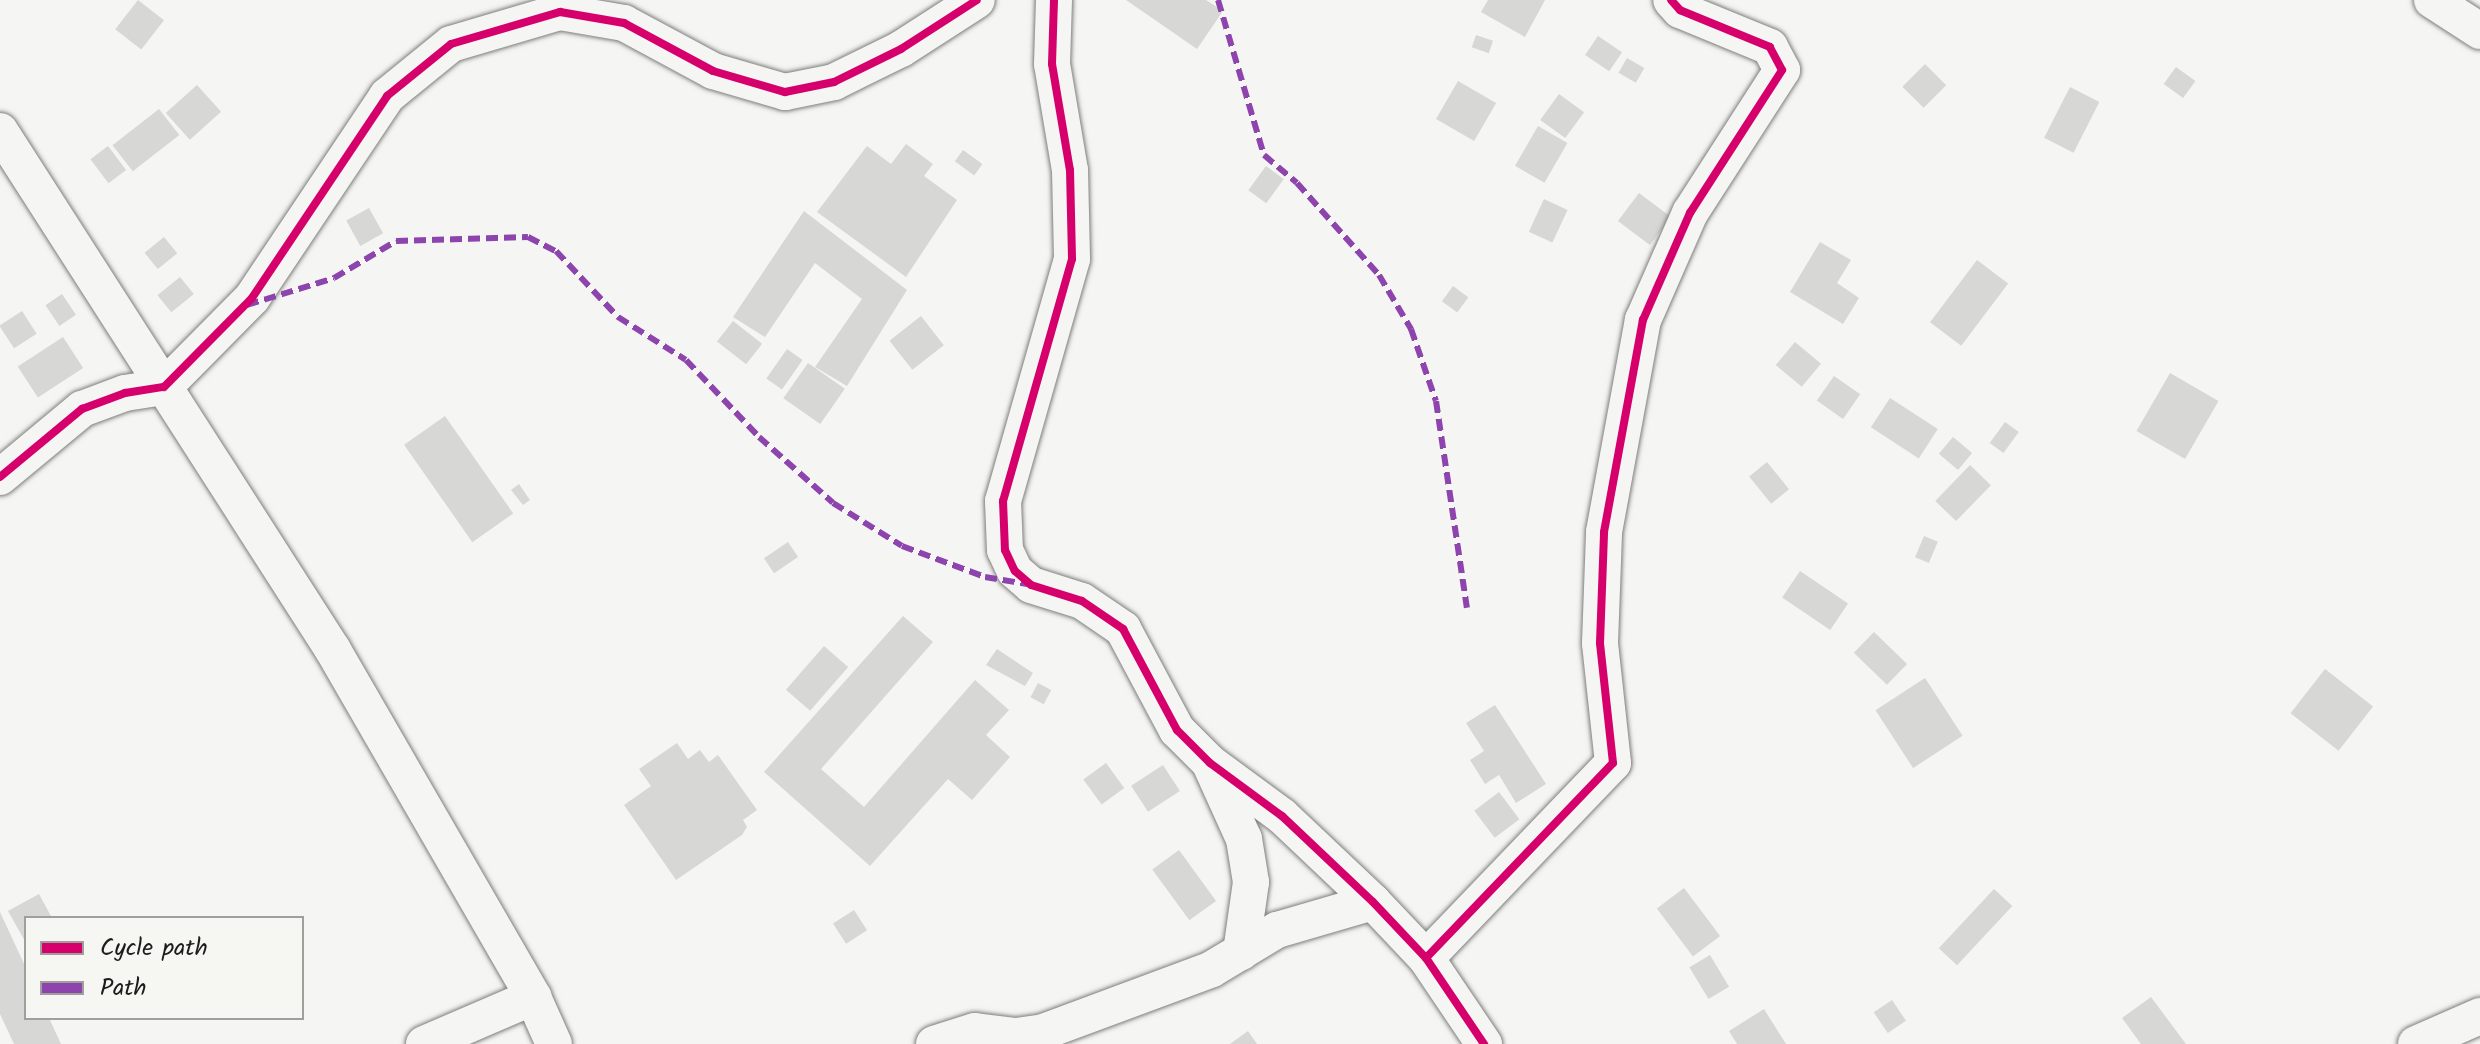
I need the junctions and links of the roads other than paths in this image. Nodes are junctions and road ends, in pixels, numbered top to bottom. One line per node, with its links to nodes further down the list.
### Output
1 (977, 0): 7 (street)
2 (1054, 0): 9 (street)
3 (1671, 0): 12 (street)
4 (2432, 0): 5 (street)
5 (2480, 31)
6 (0, 131): 7 (street)
7 (164, 387): 8 (street); 13 (street)
8 (0, 477)
9 (1210, 763): 10 (street); 11 (street)
10 (1373, 902): 11 (street); 12 (street)
11 (1241, 952): 17 (street)
12 (1426, 958): 18 (street)
13 (533, 997): 15 (street); 16 (street)
14 (2480, 1016): 19 (street)
15 (424, 1044)
16 (554, 1044)
17 (934, 1044)
18 (1484, 1044)
19 (2416, 1044)

